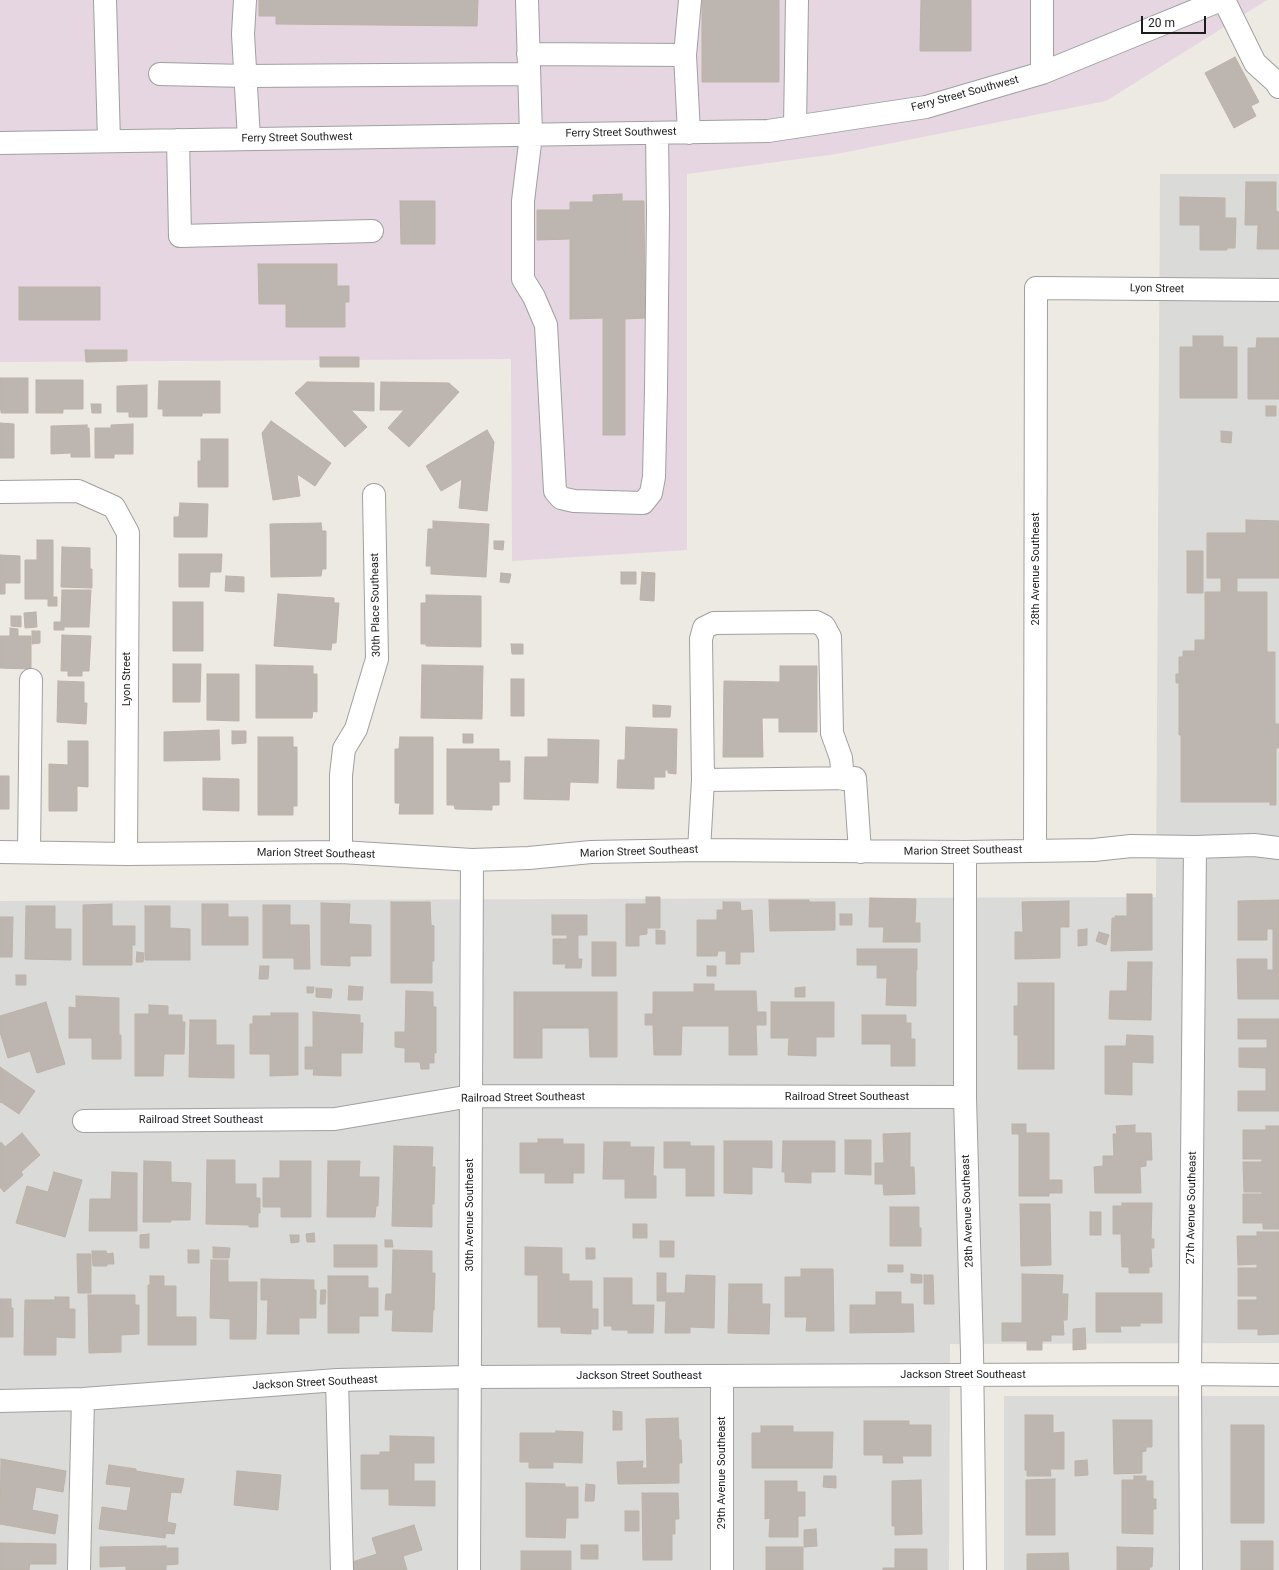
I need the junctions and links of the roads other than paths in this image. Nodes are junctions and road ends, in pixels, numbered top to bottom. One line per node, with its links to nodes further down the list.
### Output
1 (105, 0): 20 (street)
2 (245, 0): 12 (street)
3 (527, 0): 9 (street)
4 (690, 0): 8 (street)
5 (797, 0): 14 (street)
6 (1042, 0): 10 (street)
7 (1219, 1): 10 (street, Ferry Street Southwest); 13 (street)
8 (685, 55): 9 (street); 16 (street)
9 (529, 64): 12 (street); 17 (street)
10 (1042, 73): 14 (street, Ferry Street Southwest)
11 (160, 74): 12 (street)
12 (246, 76): 18 (street)
13 (1279, 87)
14 (795, 127): 16 (street, Ferry Street Southwest)
15 (657, 133): 16 (street, Ferry Street Southwest); 17 (street, Ferry Street Southwest); 17 (street)
16 (689, 133)
17 (531, 135): 18 (street, Ferry Street Southwest)
18 (249, 139): 19 (street, Ferry Street Southwest)
19 (178, 140): 20 (street, Ferry Street Southwest); 22 (street)
20 (109, 141): 21 (street, Ferry Street Southwest)
21 (0, 143)
22 (372, 231)
23 (1036, 288): 24 (street, Lyon Street); 33 (street, 28th Avenue Southeast)
24 (1279, 290)
25 (0, 492): 39 (street, Lyon Street)
26 (374, 495): 36 (street, 30th Place Southeast)
27 (31, 680): 35 (street)
28 (843, 779): 29 (street); 29 (street); 37 (street)
29 (703, 780): 32 (street)
30 (1195, 847): 31 (street, Marion Street Southeast); 33 (street, Marion Street Southeast); 44 (street, 27th Avenue Southeast)
31 (1279, 848)
32 (699, 850): 37 (street, Marion Street Southeast); 40 (street, Marion Street Southeast)
33 (1035, 850): 38 (street, Marion Street Southeast)
34 (0, 852): 35 (street, Marion Street Southeast)
35 (29, 852): 39 (street, Marion Street Southeast)
36 (340, 852): 39 (street, Marion Street Southeast); 40 (street, Marion Street Southeast)
37 (860, 852): 38 (street, Marion Street Southeast)
38 (965, 852): 42 (street, 28th Avenue Southeast)
39 (126, 854)
40 (472, 860): 41 (street, 30th Avenue Southeast)
41 (471, 1096): 42 (street, Railroad Street Southeast); 43 (street, Railroad Street Southeast); 48 (street, 30th Avenue Southeast)
42 (965, 1097): 47 (street, 28th Avenue Southeast)
43 (84, 1120)
44 (1190, 1374): 45 (street, Jackson Street Southeast); 47 (street, Jackson Street Southeast); 57 (street, 27th Avenue Southeast)
45 (1279, 1375)
46 (722, 1376): 47 (street, Jackson Street Southeast); 48 (street, Jackson Street Southeast); 55 (street, 29th Avenue Southeast)
47 (972, 1376): 56 (street, 28th Avenue Southeast)
48 (469, 1377): 49 (street, Jackson Street Southeast); 54 (street, 30th Avenue Southeast)
49 (337, 1380): 50 (street, Jackson Street Southeast); 53 (street)
50 (83, 1399): 51 (street, Jackson Street Southeast); 52 (street)
51 (0, 1401)
52 (79, 1570)
53 (342, 1570)
54 (468, 1570)
55 (722, 1570)
56 (975, 1570)
57 (1191, 1570)

